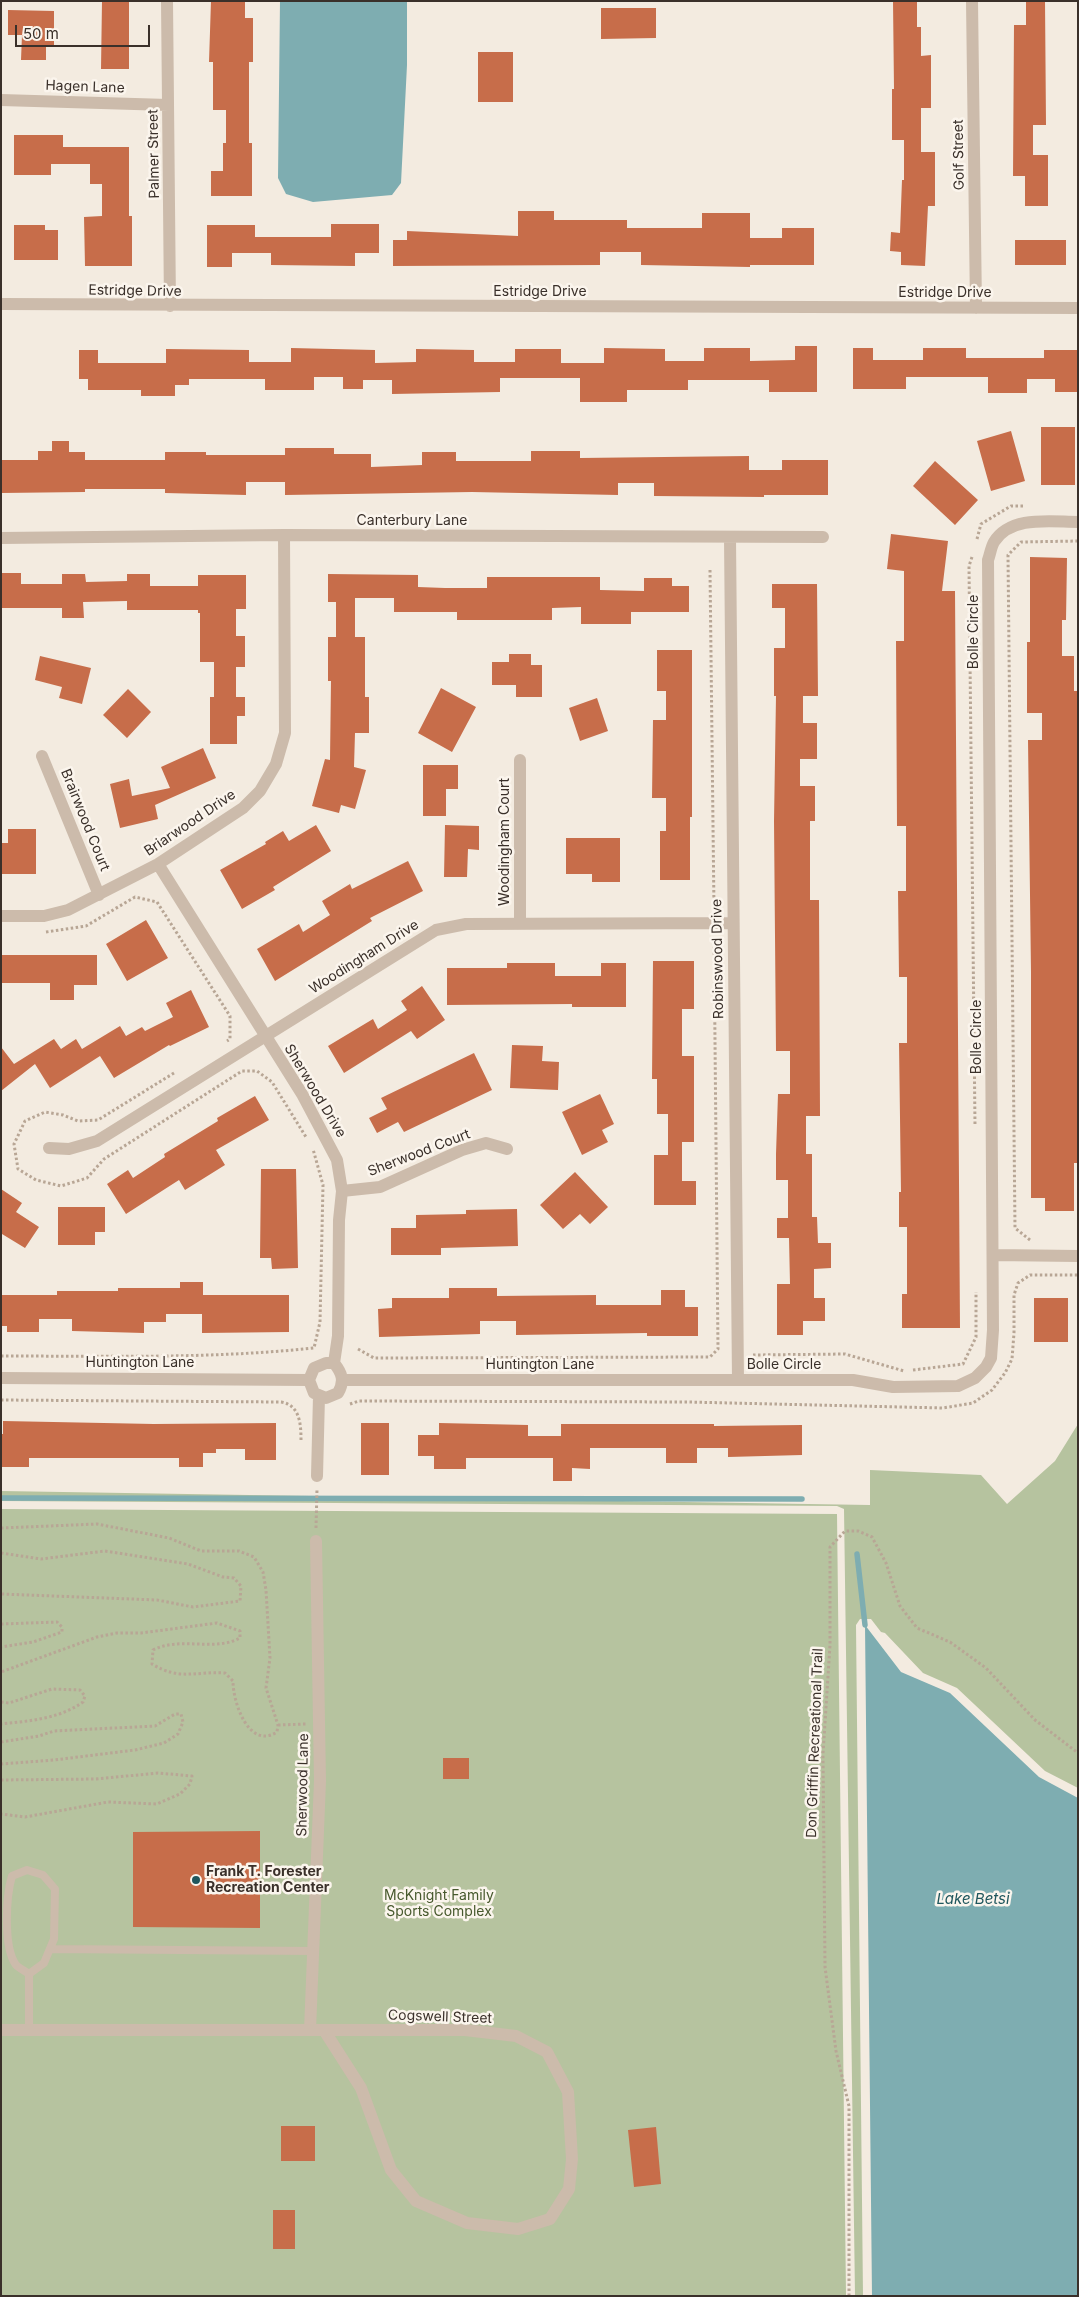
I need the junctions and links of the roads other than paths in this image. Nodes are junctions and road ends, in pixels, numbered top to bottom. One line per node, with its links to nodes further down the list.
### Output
1 (167, 1): 4 (street, Palmer Street)
2 (972, 1): 7 (street, Golf Street)
3 (1, 100): 4 (street, Hagen Lane)
4 (168, 105): 6 (street, Palmer Street)
5 (1, 304): 6 (street, Estridge Drive)
6 (170, 306): 7 (street, Estridge Drive)
7 (976, 308): 8 (street, Estridge Drive)
8 (1078, 308)
9 (1078, 522): 25 (street, Bolle Circle)
10 (284, 535): 12 (street, Canterbury Lane); 13 (street, Canterbury Lane); 16 (street, Briarwood Drive)
11 (823, 537): 13 (street, Canterbury Lane)
12 (1, 538)
13 (730, 538): 20 (street, Robinswood Drive)
14 (42, 756): 17 (street, Brairwood Court)
15 (520, 760): 19 (street, Woodingham Court)
16 (158, 864): 17 (street, Briarwood Drive); 21 (street, Sherwood Drive)
17 (99, 895): 18 (street, Briarwood Drive)
18 (1, 916)
19 (520, 923): 20 (street, Woodingham Drive); 21 (street, Woodingham Drive)
20 (733, 923): 31 (street, Robinswood Drive)
21 (265, 1037): 22 (street, Woodingham Drive); 24 (street, Sherwood Drive)
22 (49, 1148)
23 (507, 1149): 24 (street, Sherwood Court)
24 (342, 1191): 27 (street, Sherwood Drive)
25 (993, 1255): 26 (street); 31 (street, Bolle Circle)
26 (1078, 1256)
27 (334, 1363): 29 (street); 30 (street)
28 (1, 1378): 29 (street, Huntington Lane)
29 (309, 1380): 32 (street)
30 (343, 1380): 31 (street, Huntington Lane); 32 (street)
31 (738, 1380)
32 (319, 1396): 33 (street)
33 (317, 1481)
34 (316, 1541): 36 (street, Sherwood Lane)
35 (51, 1948): 36 (lane); 37 (lane); 37 (lane)
36 (313, 1952): 40 (street, Sherwood Lane)
37 (29, 1974): 39 (lane)
38 (1, 2030): 39 (street, Cogswell Street)
39 (29, 2030): 40 (street, Cogswell Street)
40 (310, 2030): 41 (street, Cogswell Street)
41 (324, 2030): 41 (street, Cogswell Street)

